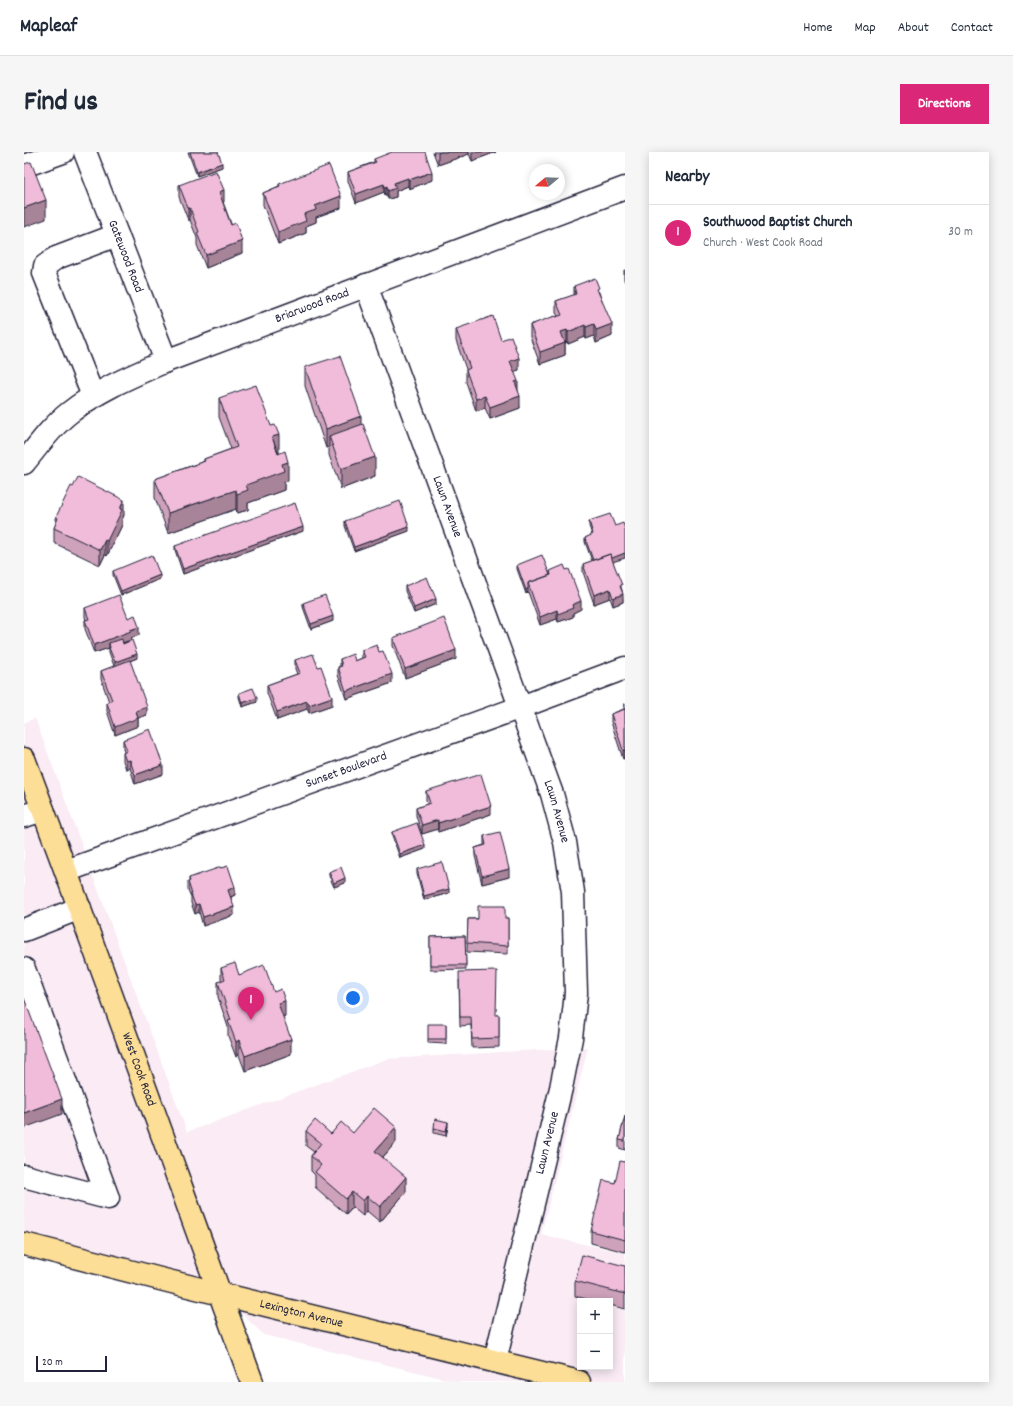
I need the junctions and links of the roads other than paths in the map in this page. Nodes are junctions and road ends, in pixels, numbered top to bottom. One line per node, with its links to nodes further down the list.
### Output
1 (63, 152): 3 (street)
2 (85, 152): 5 (street, Gatewood Road)
3 (32, 160)
4 (625, 188): 6 (street, Briarwood Road)
5 (118, 235): 7 (street, Gatewood Road); 8 (street)
6 (366, 285): 7 (street, Briarwood Road); 11 (street, Lawn Avenue)
7 (166, 361): 8 (street, Briarwood Road)
8 (93, 396): 9 (street, Briarwood Road)
9 (24, 463)
10 (625, 668): 11 (street, Sunset Boulevard)
11 (521, 707): 14 (street, Sunset Boulevard); 21 (street, Lawn Avenue)
12 (24, 759): 13 (main road, West Cook Road)
13 (34, 813): 14 (main road, West Cook Road)
14 (66, 871): 15 (main road, West Cook Road)
15 (80, 908): 16 (street); 20 (main road, West Cook Road)
16 (24, 930)
17 (24, 969): 18 (street)
18 (24, 1176)
19 (24, 1244): 20 (main road, Lexington Avenue)
20 (218, 1292): 21 (main road, Lexington Avenue); 22 (main road, West Cook Road)
21 (495, 1361): 23 (main road, Lexington Avenue)
22 (252, 1382)
23 (579, 1382)

